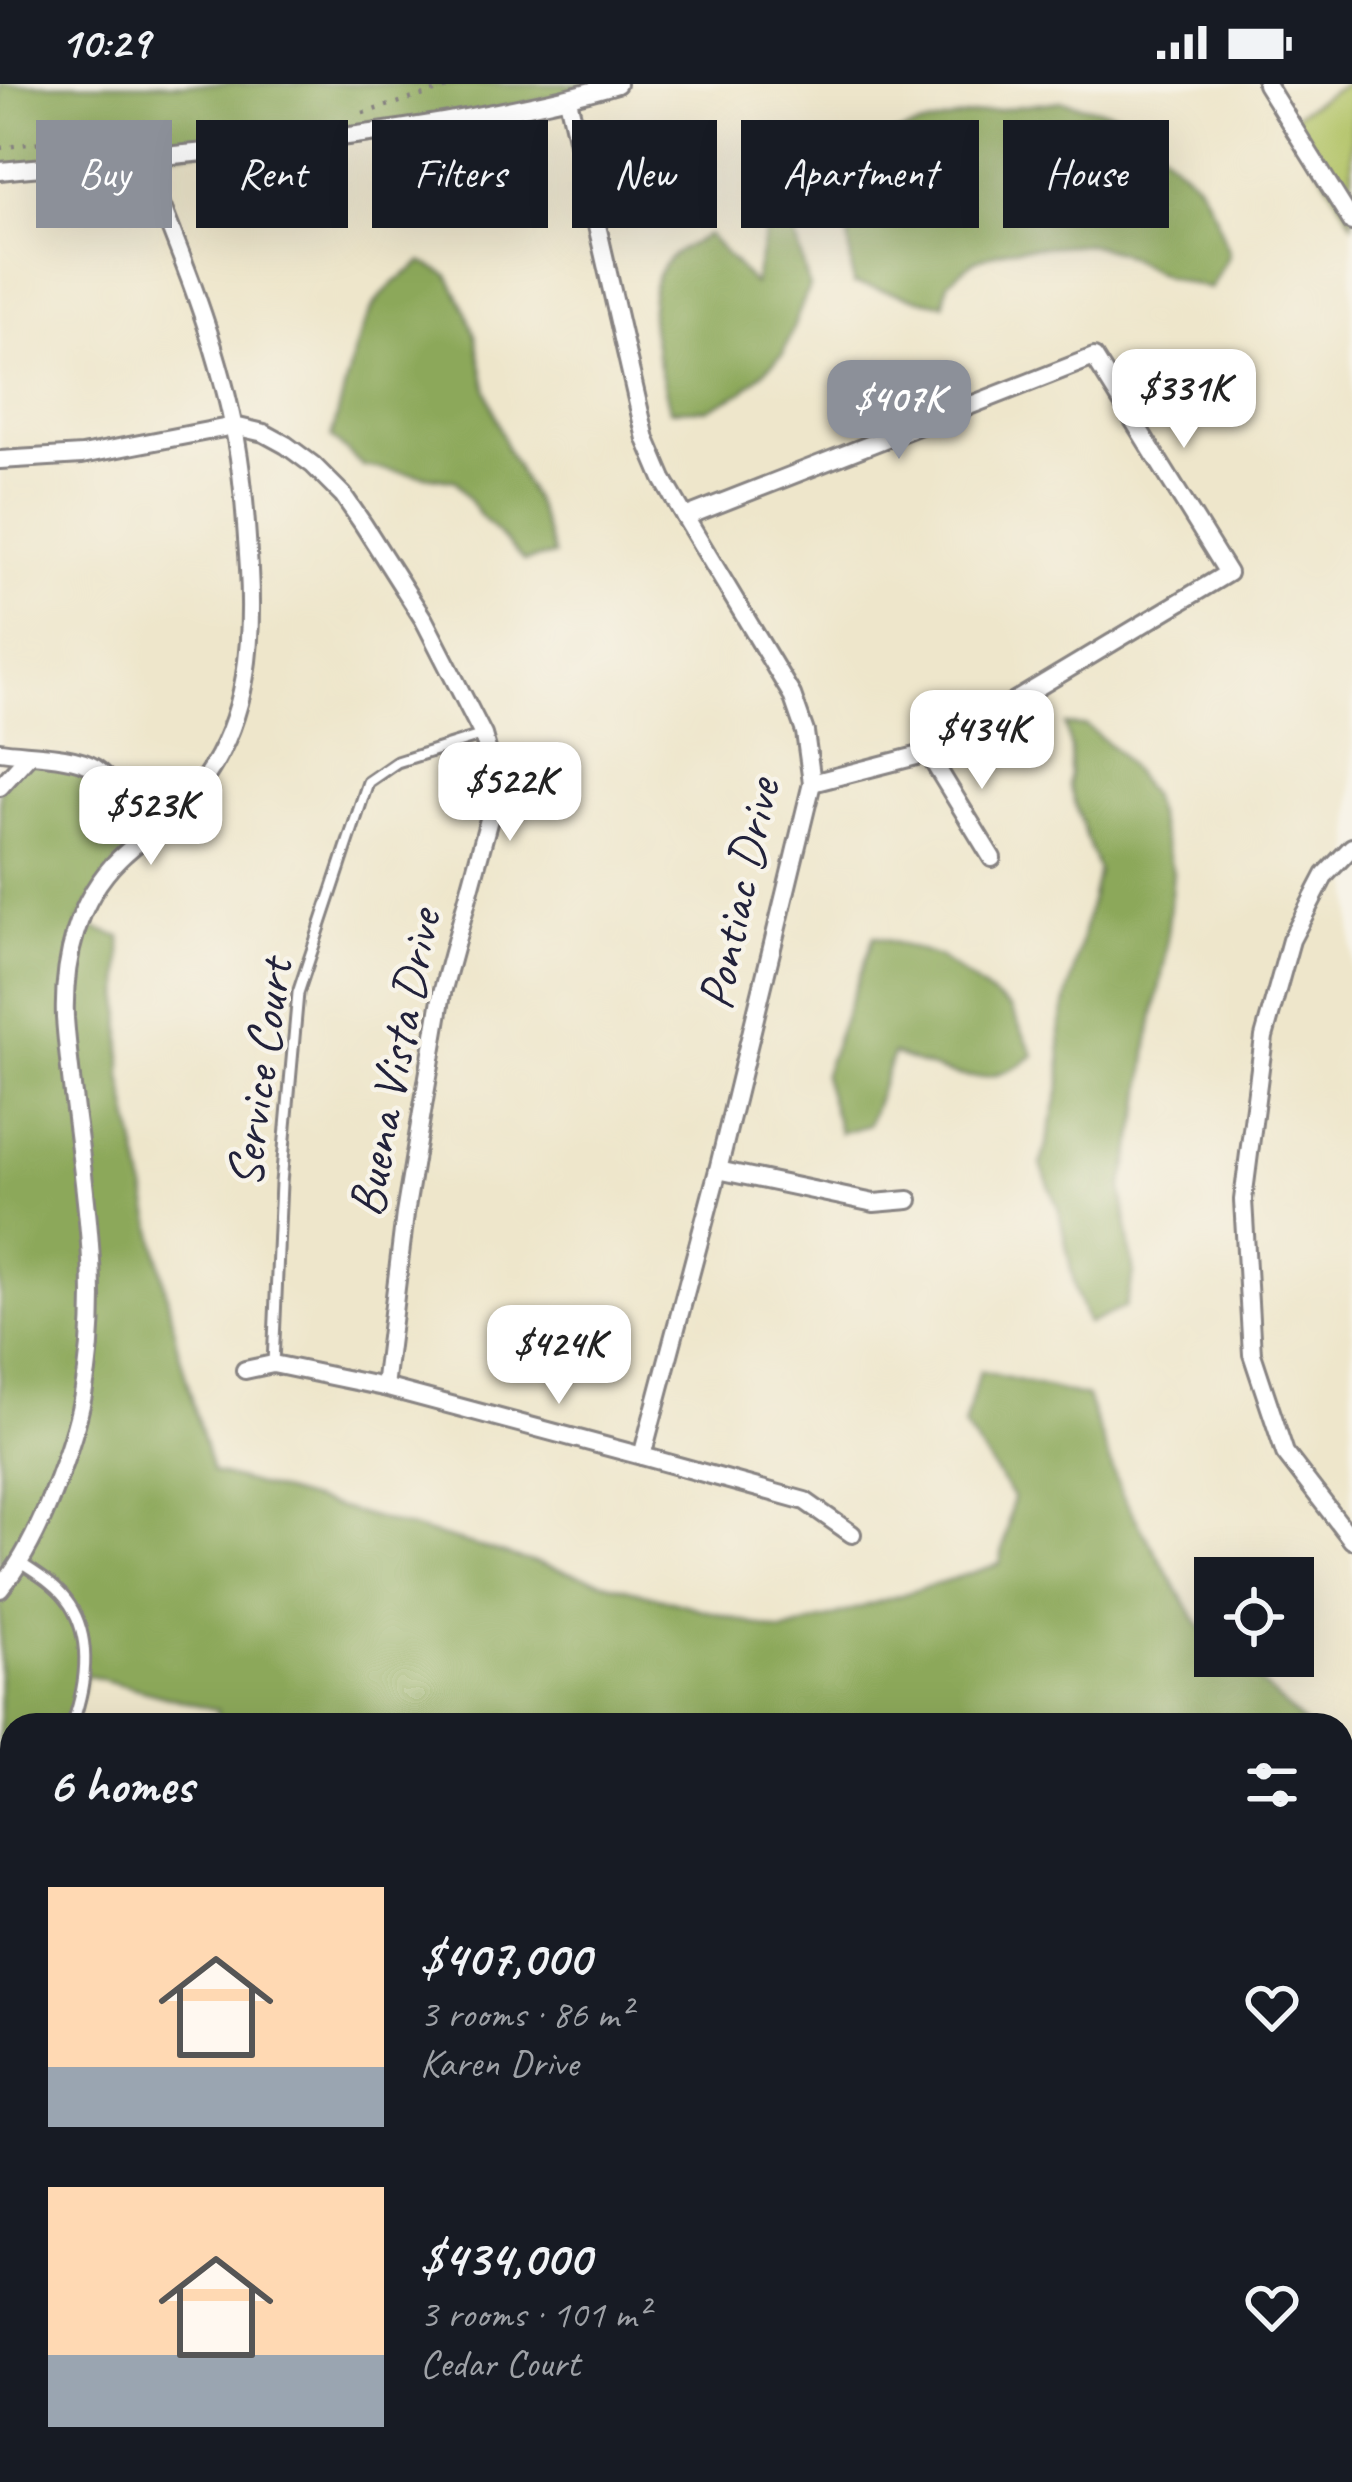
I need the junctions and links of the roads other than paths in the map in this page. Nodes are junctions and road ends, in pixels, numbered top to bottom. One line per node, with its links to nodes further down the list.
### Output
1 (616, 84): 3 (street)
2 (1265, 84): 7 (street)
3 (568, 99): 4 (street); 11 (street, Pontiac Drive)
4 (172, 155)
5 (36, 167): 6 (street)
6 (0, 171)
7 (1352, 222)
8 (171, 228): 9 (street)
9 (234, 426): 10 (street); 12 (street, Buena Vista Drive); 18 (street)
10 (0, 460)
11 (685, 518): 14 (street); 16 (street, Pontiac Drive)
12 (483, 735): 23 (lane, Service Court); 25 (street, Buena Vista Drive)
13 (0, 751): 15 (street)
14 (928, 752): 16 (street); 20 (street)
15 (28, 756): 17 (street); 18 (street)
16 (812, 783): 21 (street, Pontiac Drive)
17 (0, 787)
18 (148, 836): 29 (street)
19 (1352, 847): 28 (street)
20 (992, 858)
21 (718, 1170): 22 (street); 26 (street, Pontiac Drive)
22 (909, 1200)
23 (273, 1364): 24 (street); 25 (street)
24 (244, 1370)
25 (384, 1388): 26 (street)
26 (642, 1456): 27 (street)
27 (852, 1534)
28 (1352, 1540)
29 (19, 1562): 30 (street); 31 (lane)
30 (0, 1589)
31 (77, 1713)

